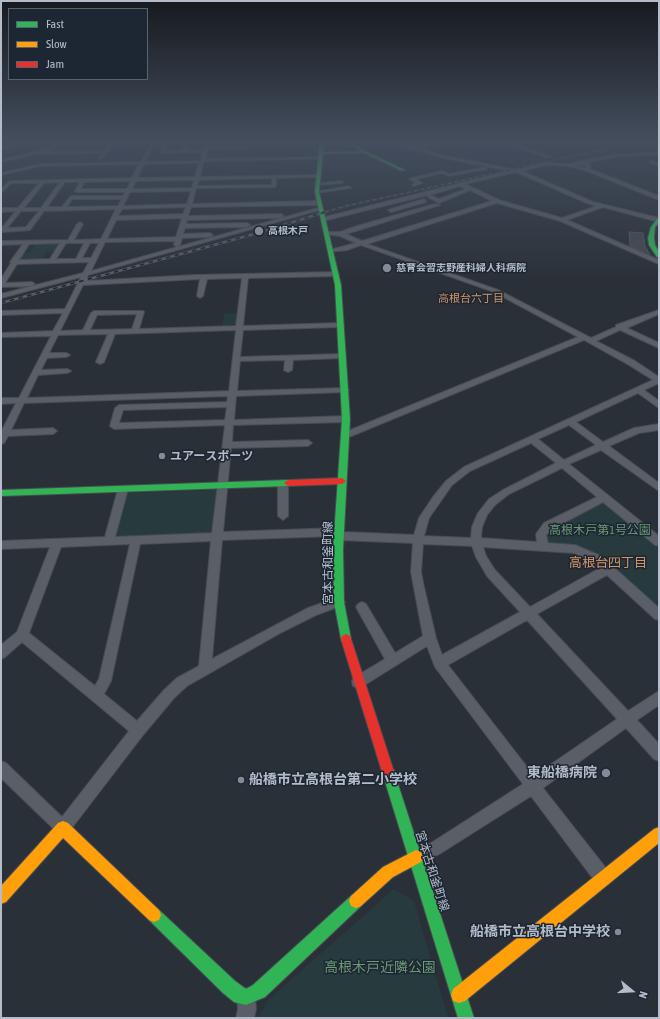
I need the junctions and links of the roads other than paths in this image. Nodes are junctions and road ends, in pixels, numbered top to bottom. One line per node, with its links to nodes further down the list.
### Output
1 (194, 188): 21 (street)
2 (35, 189): 26 (street)
3 (58, 189): 27 (street)
4 (78, 189): 11 (street)
5 (176, 189): 12 (street)
6 (318, 189): 22 (street, 宮本古和釜町線)
7 (445, 189): 13 (street)
8 (469, 189): 16 (street); 18 (street)
9 (556, 189): 23 (street)
10 (636, 189): 17 (street)
11 (98, 190): 12 (street)
12 (128, 190): 14 (street)
13 (427, 194): 16 (street); 34 (street)
14 (124, 197): 24 (street); 25 (street)
15 (274, 197): 19 (street)
16 (434, 198): 29 (street)
17 (659, 198)
18 (497, 201): 35 (street); 49 (street)
19 (274, 204): 21 (street); 22 (street); 31 (street)
20 (437, 205): 41 (street)
21 (189, 206): 24 (street); 32 (street)
22 (320, 206): 30 (street); 34 (street, 宮本古和釜町線)
23 (602, 206): 35 (street); 36 (street)
24 (120, 207): 25 (street); 33 (street)
25 (64, 208): 27 (street)
26 (20, 209): 27 (street); 27 (street); 28 (street)
27 (43, 209)
28 (1, 210)
29 (391, 210)
30 (297, 215): 31 (street); 38 (street)
31 (274, 216): 32 (street)
32 (186, 217): 33 (street); 39 (street)
33 (114, 218): 45 (street)
34 (323, 219): 40 (street, 宮本古和釜町線)
35 (562, 220): 57 (street)
36 (659, 220): 52 (street)
37 (80, 224): 47 (street)
38 (263, 225): 39 (street); 42 (street)
39 (183, 226): 43 (street)
40 (326, 232): 41 (street); 51 (street, 宮本古和釜町線)
41 (341, 234): 49 (street)
42 (224, 235): 43 (street); 50 (street)
43 (179, 237): 45 (street); 50 (street)
44 (88, 241): 45 (street); 47 (street); 53 (street)
45 (102, 241): 54 (street)
46 (26, 242): 47 (street); 48 (street); 56 (street)
47 (67, 242): 55 (street)
48 (1, 243)
49 (360, 243): 51 (street); 78 (street)
50 (176, 249): 59 (street)
51 (331, 251): 58 (street, 宮本古和釜町線)
52 (659, 256)
53 (78, 260): 54 (street); 55 (street)
54 (92, 260): 59 (street)
55 (52, 261): 56 (street)
56 (13, 262): 62 (street)
57 (659, 262)
58 (336, 274): 60 (street); 70 (street, 宮本古和釜町線)
59 (85, 275): 63 (street); 64 (street)
60 (245, 276): 61 (street); 72 (street)
61 (204, 277): 64 (street); 66 (street)
62 (1, 284): 63 (street)
63 (50, 284): 65 (street)
64 (80, 284): 67 (street)
65 (1, 296)
66 (200, 296)
67 (66, 311): 69 (street); 76 (street)
68 (659, 312): 71 (street)
69 (1, 313)
70 (340, 325): 72 (street); 83 (street, 宮本古和釜町線)
71 (619, 327): 78 (street); 80 (street)
72 (240, 328): 73 (street); 85 (street)
73 (134, 331): 74 (street); 75 (street)
74 (86, 332): 75 (street); 76 (street)
75 (112, 332): 86 (street)
76 (55, 334): 77 (street); 82 (street)
77 (3, 335): 79 (street)
78 (588, 339): 90 (street); 103 (street)
79 (1, 342)
80 (659, 346)
81 (66, 355): 82 (street)
82 (44, 356): 89 (street)
83 (341, 356): 84 (street); 92 (street, 宮本古和釜町線)
84 (289, 358): 85 (street); 87 (street)
85 (237, 359): 93 (street)
86 (100, 362)
87 (288, 370)
88 (67, 371): 89 (street)
89 (36, 372): 95 (street)
90 (658, 380): 91 (street)
91 (638, 388): 97 (street); 99 (street)
92 (345, 390): 93 (street); 98 (street, 宮本古和釜町線)
93 (233, 393): 95 (street); 96 (street)
94 (1, 401): 95 (street)
95 (21, 401): 104 (street)
96 (232, 404): 100 (street); 100 (street)
97 (659, 405)
98 (346, 419): 100 (street); 103 (street, 宮本古和釜町線)
99 (568, 421): 105 (street); 108 (street)
100 (230, 423): 107 (street)
101 (659, 427): 108 (street)
102 (53, 431): 104 (street)
103 (346, 435): 110 (street, 宮本古和釜町線)
104 (3, 437)
105 (531, 438): 109 (street); 123 (street)
106 (308, 442): 107 (street)
107 (227, 445): 112 (street)
108 (602, 446): 109 (street); 113 (street)
109 (562, 464): 116 (street); 124 (street)
110 (342, 481): 111 (street); 118 (street, 宮本古和釜町線)
111 (283, 483): 112 (street); 117 (street)
112 (222, 485): 114 (street); 119 (street)
113 (659, 488)
114 (123, 489): 115 (street); 121 (street)
115 (1, 493)
116 (604, 497): 120 (street); 127 (street)
117 (283, 516)
118 (339, 534): 119 (street); 123 (street); 129 (street, 宮本古和釜町線)
119 (217, 536): 122 (street); 138 (street)
120 (656, 536)
121 (109, 540): 122 (street); 125 (street)
122 (136, 540): 140 (street)
123 (418, 540): 124 (street); 134 (street)
124 (476, 542): 127 (street); 131 (street)
125 (57, 543): 126 (street); 133 (street)
126 (1, 545)
127 (543, 546): 128 (street)
128 (608, 569): 131 (street); 132 (street)
129 (338, 602): 138 (street); 139 (street, 宮本古和釜町線)
130 (362, 607): 136 (street)
131 (528, 613): 137 (street); 142 (street)
132 (659, 615)
133 (22, 635): 135 (street); 140 (street)
134 (430, 638): 136 (street); 137 (street)
135 (1, 653)
136 (393, 662): 139 (street)
137 (439, 663): 146 (street)
138 (205, 668): 143 (street)
139 (358, 682): 149 (street, 宮本古和釜町線)
140 (96, 696): 143 (street)
141 (659, 697): 142 (street)
142 (626, 720): 144 (street); 146 (street)
143 (138, 730): 147 (street)
144 (659, 754)
145 (1, 768): 147 (street)
146 (533, 786): 149 (street); 150 (street)
147 (63, 828): 151 (street); 153 (street)
148 (659, 834): 150 (street)
149 (416, 857): 152 (street, 宮本古和釜町線); 153 (street)
150 (603, 878): 152 (street)
151 (1, 898)
152 (459, 995): 155 (street, 宮本古和釜町線)
153 (246, 997): 154 (street)
154 (245, 1018)
155 (466, 1018)

